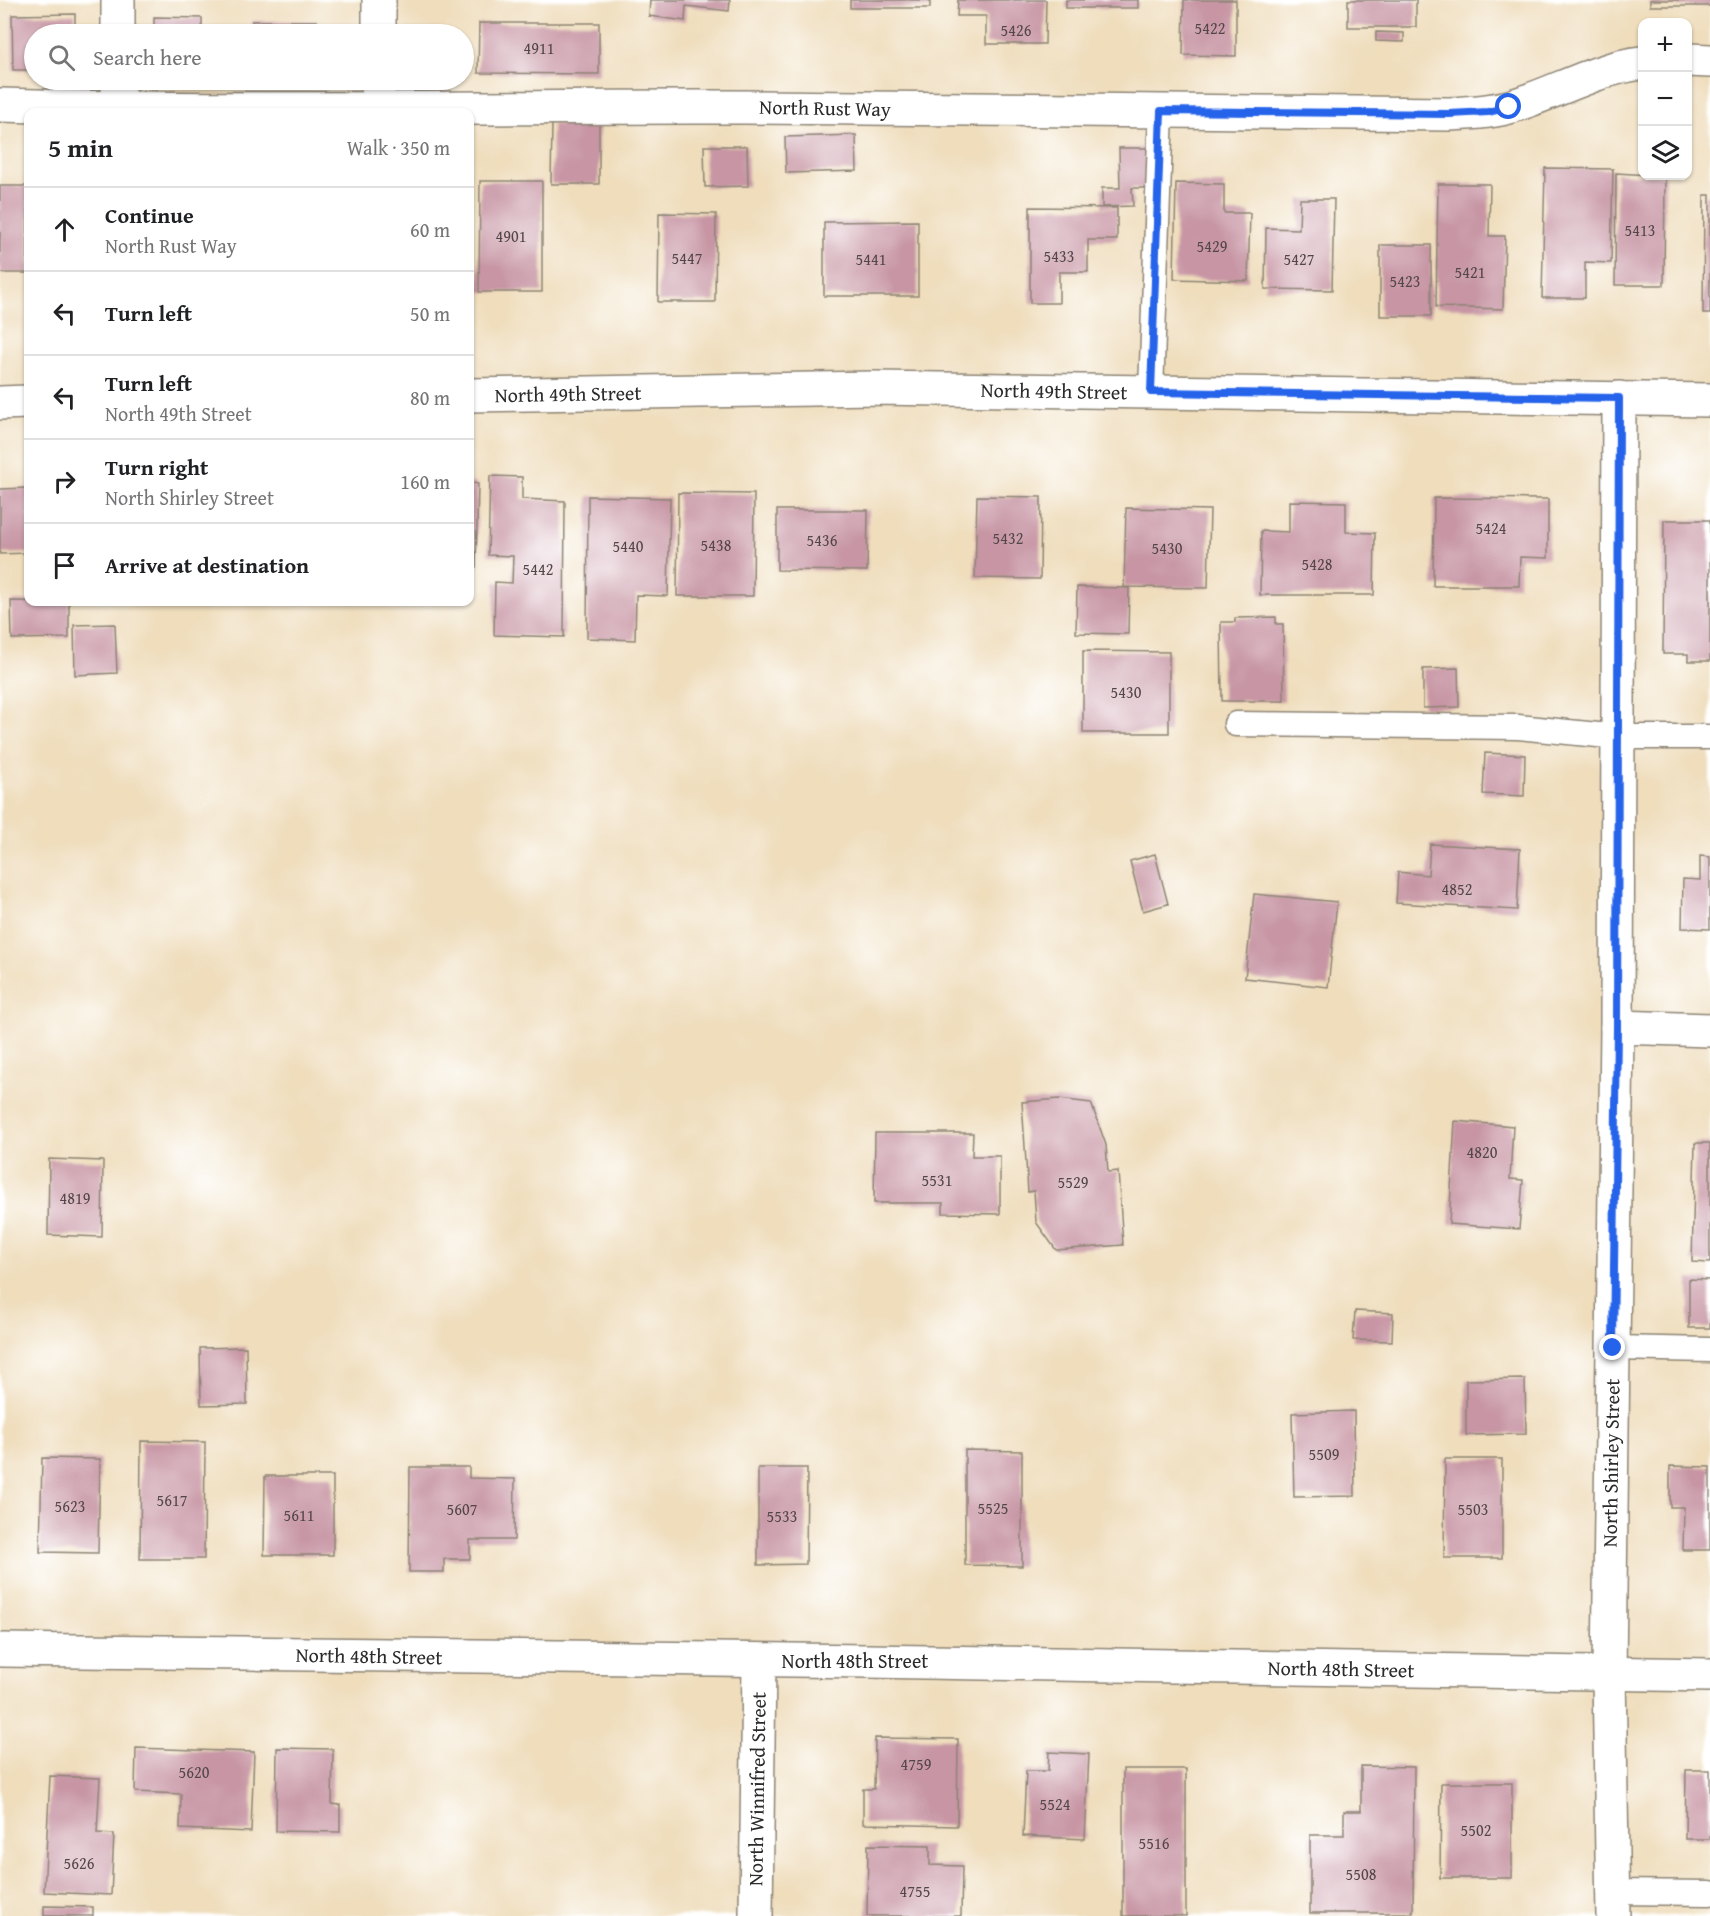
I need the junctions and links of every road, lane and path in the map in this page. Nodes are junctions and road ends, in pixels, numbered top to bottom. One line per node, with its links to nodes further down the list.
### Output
1 (118, 0): 3 (street)
2 (379, 0): 4 (street)
3 (118, 24)
4 (379, 24)
5 (1692, 60): 6 (street)
6 (1710, 61)
7 (1638, 64): 11 (street, North Rust Way)
8 (118, 94): 9 (street, North Rust Way); 10 (street, North Rust Way)
9 (378, 101): 11 (street, North Rust Way)
10 (0, 105)
11 (1161, 111): 12 (lane)
12 (1151, 392): 13 (street, North 49th Street); 14 (street, North 49th Street)
13 (474, 395)
14 (1619, 398): 15 (street, North 49th Street); 19 (street, North Shirley Street)
15 (1710, 400)
16 (24, 402): 17 (street)
17 (0, 403)
18 (1236, 724): 19 (lane)
19 (1618, 737): 20 (lane); 21 (street, North Shirley Street)
20 (1710, 737)
21 (1617, 1027): 22 (street); 23 (street, North Shirley Street)
22 (1710, 1029)
23 (1613, 1348): 24 (lane); 27 (street, North Shirley Street)
24 (1710, 1350)
25 (0, 1650): 26 (street, North 48th Street)
26 (759, 1661): 27 (street, North 48th Street); 31 (street, North Winnifred Street)
27 (1609, 1673): 28 (street, North 48th Street); 30 (street, North Shirley Street)
28 (1710, 1675)
29 (1710, 1893): 30 (lane)
30 (1613, 1904)
31 (756, 1916)

